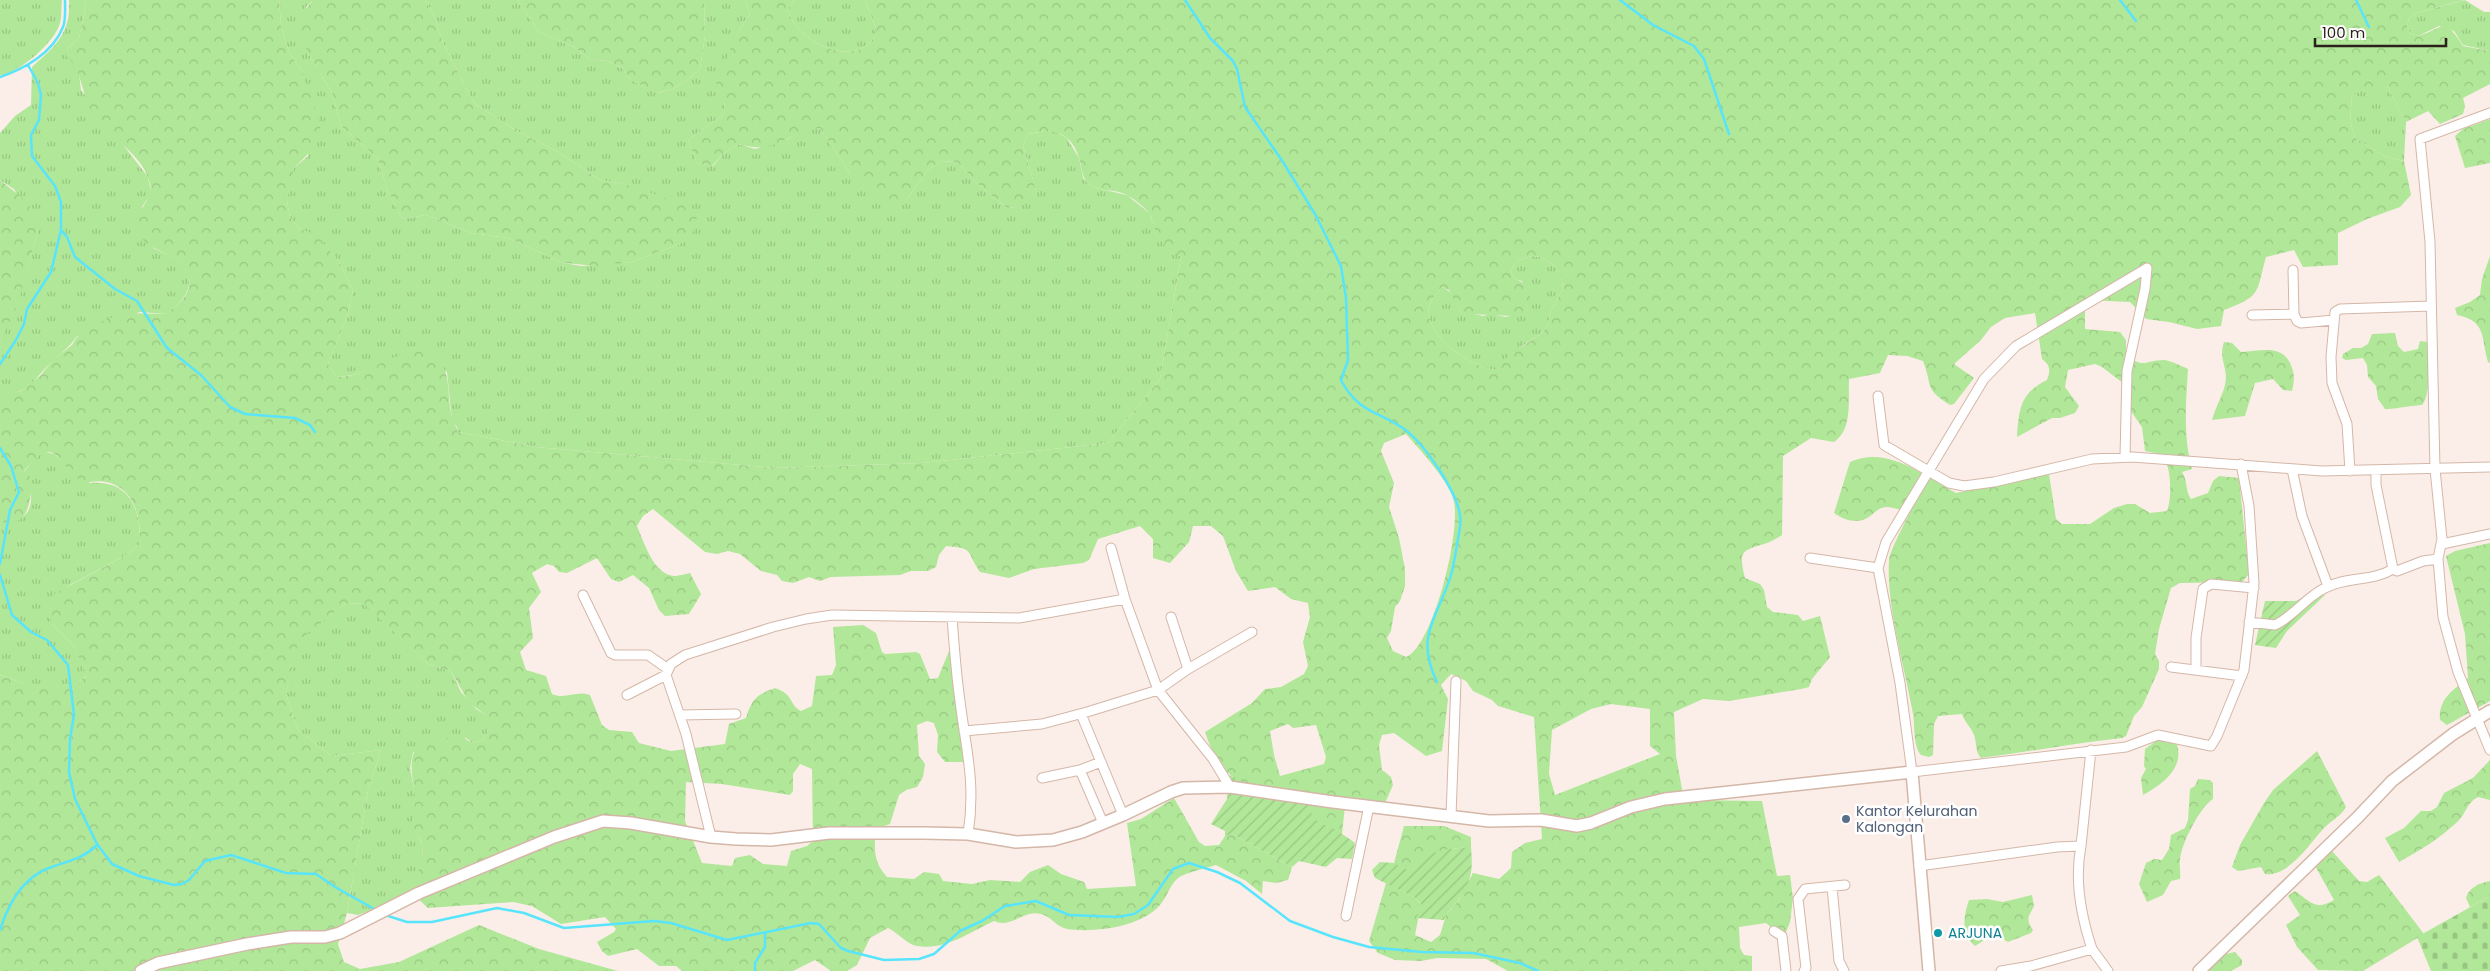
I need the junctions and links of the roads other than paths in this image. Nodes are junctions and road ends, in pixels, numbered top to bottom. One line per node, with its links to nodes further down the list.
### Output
1 (2490, 113): 3 (street)
2 (2293, 270): 4 (street)
3 (2431, 306): 6 (street); 12 (street)
4 (2294, 314): 5 (street); 6 (street)
5 (2252, 315)
6 (2334, 320): 15 (street)
7 (1878, 396): 13 (street)
8 (2125, 457): 9 (street); 13 (street); 13 (street)
9 (2241, 464): 11 (street); 24 (street)
10 (2490, 467): 12 (street)
11 (2292, 469): 15 (street); 23 (street)
12 (2435, 469): 14 (street); 17 (street)
13 (1928, 470): 21 (street)
14 (2376, 470): 15 (street); 22 (street)
15 (2350, 471)
16 (2490, 534): 17 (street)
17 (2442, 544): 20 (street)
18 (1111, 548): 26 (street)
19 (1810, 558): 21 (street)
20 (2438, 559): 22 (street); 43 (street)
21 (1878, 568): 49 (street)
22 (2393, 569): 23 (street)
23 (2328, 586): 29 (street)
24 (2254, 588): 29 (street); 33 (street)
25 (583, 595): 34 (street)
26 (1125, 599): 27 (street); 37 (street)
27 (952, 617): 34 (street); 44 (street)
28 (1171, 617): 32 (street)
29 (2249, 622): 35 (street)
30 (1252, 632): 32 (street)
31 (2171, 668): 33 (street)
32 (1188, 669): 37 (street)
33 (2196, 670): 35 (street)
34 (667, 672): 38 (street); 42 (street)
35 (2242, 676): 45 (street)
36 (1456, 681): 54 (street)
37 (1158, 690): 41 (street); 51 (street)
38 (627, 694)
39 (2490, 711): 43 (street)
40 (736, 714): 42 (street)
41 (1081, 714): 44 (street); 47 (street)
42 (680, 715): 57 (street)
43 (2476, 718): 46 (street); 72 (street)
44 (964, 731): 56 (street)
45 (2091, 750): 49 (street); 58 (street)
46 (2490, 750)
47 (1101, 762): 48 (street); 53 (street)
48 (1080, 770): 50 (street); 55 (street)
49 (1912, 772): 54 (street); 59 (street)
50 (1042, 778)
51 (1230, 787): 52 (street); 53 (street)
52 (1369, 806): 54 (street); 62 (street)
53 (1123, 816): 55 (street)
54 (1451, 816)
55 (1103, 823): 56 (street)
56 (968, 834): 57 (street)
57 (711, 837): 65 (street)
58 (2081, 846): 59 (street); 64 (street)
59 (1919, 866): 69 (street)
60 (1845, 885): 61 (street)
61 (1832, 887): 67 (street); 68 (street)
62 (1346, 916)
63 (1774, 931): 66 (street)
64 (2092, 949): 70 (street); 71 (street)
65 (141, 971)
66 (1786, 971)
67 (1804, 971)
68 (1844, 971)
69 (1929, 971)
70 (2002, 971)
71 (2108, 971)
72 (2199, 971)

